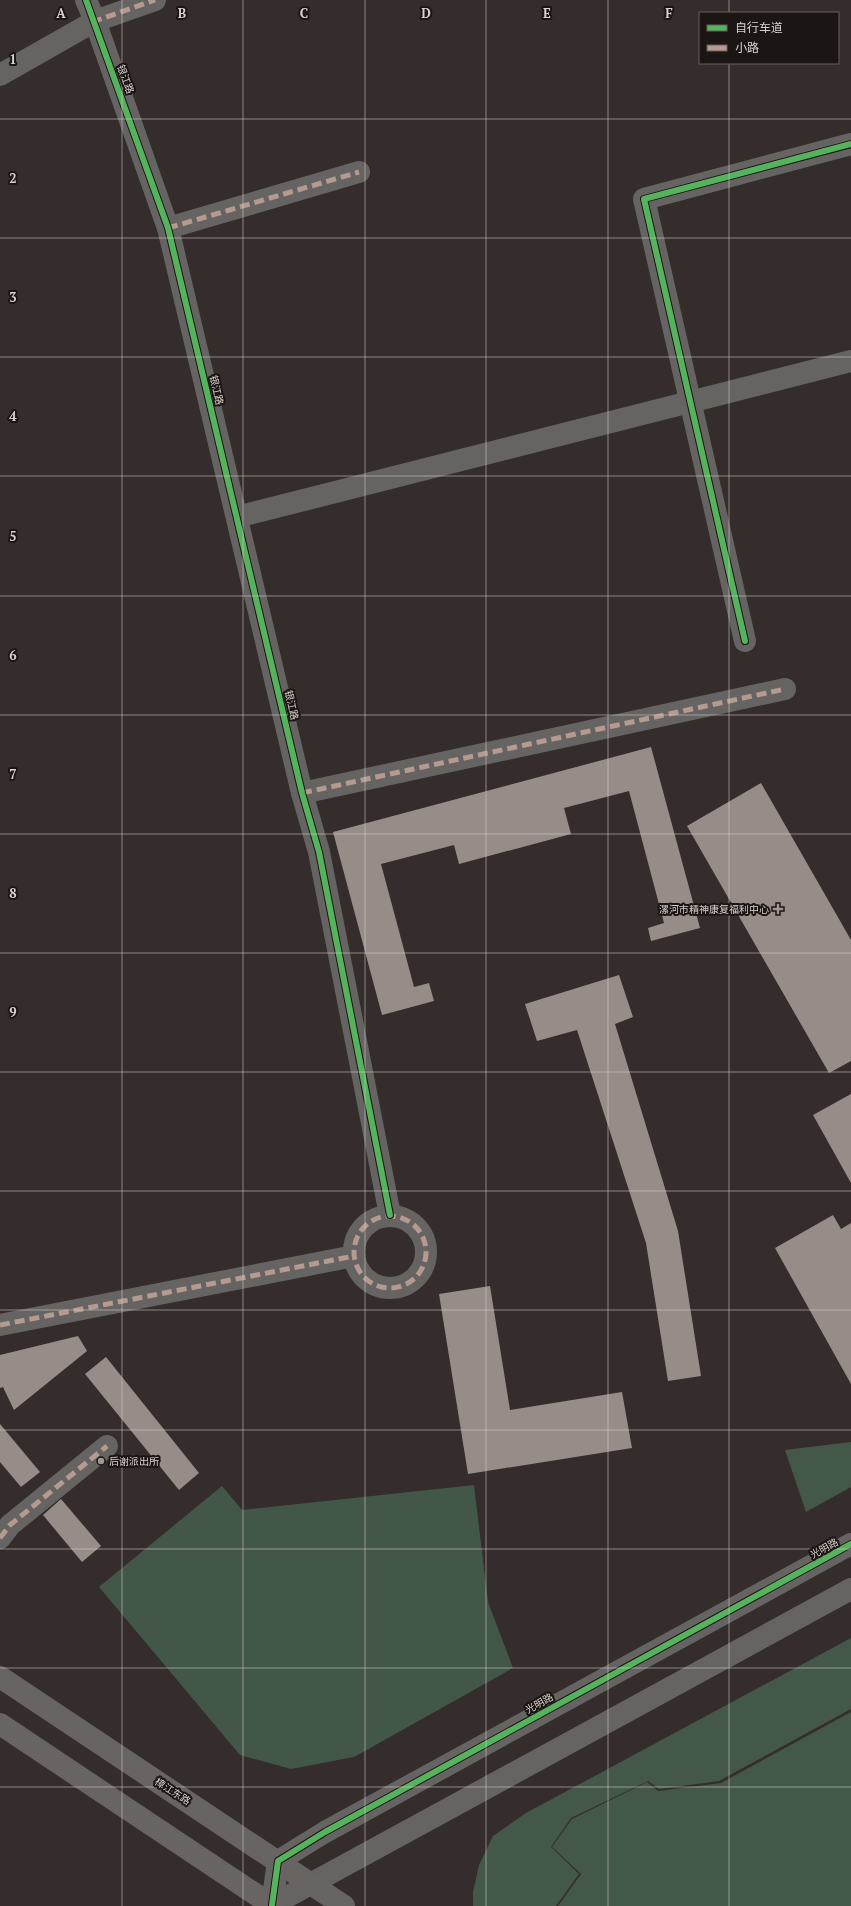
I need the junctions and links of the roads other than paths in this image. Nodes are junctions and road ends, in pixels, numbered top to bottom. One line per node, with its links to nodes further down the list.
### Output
1 (86, 0): 3 (street, 银江路)
2 (155, 0): 3 (street)
3 (95, 21): 4 (street); 7 (street, 银江路)
4 (0, 75)
5 (851, 144): 9 (street)
6 (359, 172): 7 (street)
7 (168, 228): 10 (street, 银江路)
8 (851, 361): 9 (street)
9 (690, 402): 10 (street); 11 (street)
10 (237, 517): 13 (street, 银江路)
11 (745, 641)
12 (785, 689): 13 (street)
13 (302, 793): 14 (street, 银江路)
14 (390, 1214): 15 (street); 15 (street)
15 (354, 1256): 16 (street)
16 (0, 1325)
17 (107, 1446): 18 (street)
18 (0, 1538)
19 (851, 1544): 23 (street, 光明路)
20 (851, 1589): 24 (street)
21 (0, 1677): 23 (main road, 樟江东路)
22 (0, 1724): 25 (main road)
23 (278, 1861): 24 (main road, 樟江东路); 25 (street)
24 (312, 1884): 25 (street); 26 (main road, 樟江东路)
25 (272, 1906)
26 (344, 1906)

